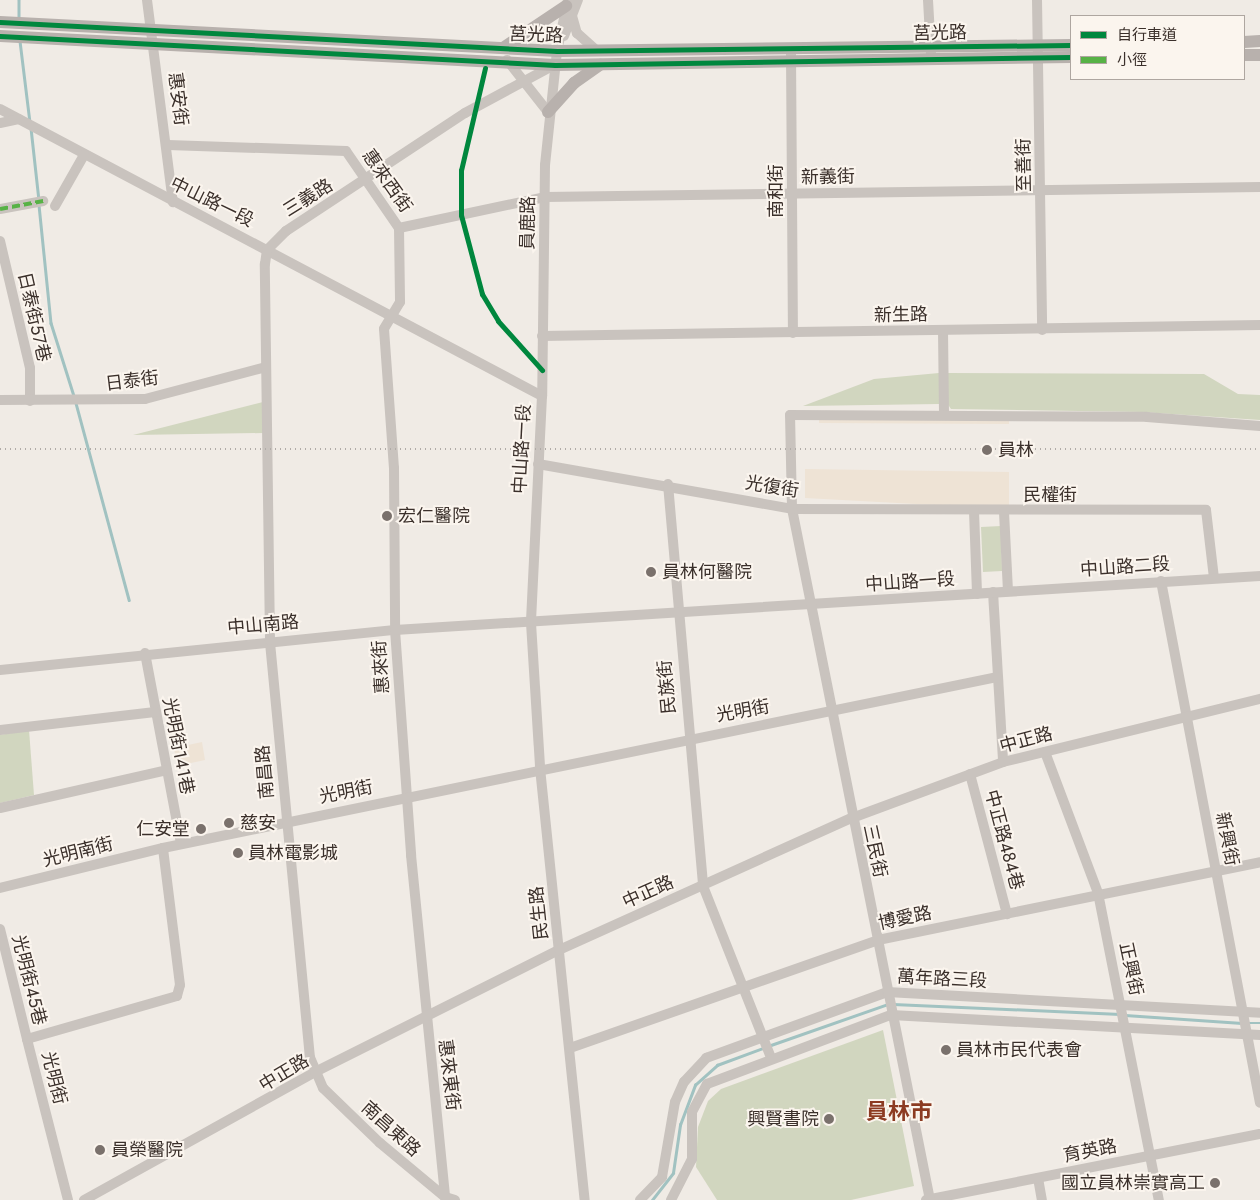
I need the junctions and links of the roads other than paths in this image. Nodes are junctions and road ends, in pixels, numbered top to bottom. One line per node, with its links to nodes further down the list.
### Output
1 (148, 0): 7 (street, 惠安街)
2 (578, 0): 5 (street, 員鹿路)
3 (928, 0): 13 (street)
4 (1037, 0): 17 (street, 至善街)
5 (569, 7): 15 (street, 員鹿路); 16 (street); 18 (main road)
6 (0, 22): 7 (main road, 莒光路)
7 (153, 30): 11 (street, 惠安街); 18 (main road, 莒光路)
8 (0, 36): 11 (main road, 莒光路)
9 (1260, 41): 10 (main road)
10 (1245, 42)
11 (155, 45): 18 (main road, 莒光路); 31 (street, 惠安街)
12 (1070, 45): 17 (main road, 莒光路)
13 (930, 47): 14 (main road, 莒光路); 17 (main road, 莒光路); 22 (street)
14 (791, 49): 16 (main road, 莒光路); 23 (street, 南和街)
15 (557, 51): 16 (main road, 莒光路); 18 (main road, 莒光路); 24 (street, 員鹿路)
16 (597, 51)
17 (1039, 52): 21 (main road, 莒光路); 22 (main road, 莒光路); 35 (street, 至善街)
18 (505, 53): 24 (main road, 莒光路); 26 (street)
19 (1245, 55): 20 (main road)
20 (1260, 55)
21 (1070, 58)
22 (931, 61): 23 (main road, 莒光路)
23 (791, 63): 25 (main road, 莒光路); 36 (street, 南和街)
24 (555, 64): 25 (main road, 莒光路); 26 (street, 三義路); 28 (street, 員鹿路)
25 (600, 65): 28 (main road)
26 (526, 78): 28 (street); 33 (street, 三義路)
27 (0, 109): 29 (street, 中山路一段)
28 (548, 112): 37 (street, 員鹿路)
29 (20, 119): 30 (street); 32 (street, 中山路一段)
30 (0, 123)
31 (168, 144): 33 (street, 惠來西街); 39 (street, 惠安街)
32 (84, 155): 39 (street, 中山路一段); 40 (street)
33 (366, 182): 42 (street, 惠來西街); 44 (street, 三義路)
34 (1260, 187): 35 (street, 新義街)
35 (1041, 188): 36 (street, 新義街); 49 (street, 至善街)
36 (792, 194): 37 (street, 新義街); 50 (street, 南和街)
37 (545, 197): 42 (street, 新義街); 51 (street, 員鹿路)
38 (43, 200): 41 (street)
39 (173, 202): 44 (street, 中山路一段)
40 (55, 206)
41 (0, 209)
42 (400, 228): 46 (street, 惠來西街)
43 (0, 241): 45 (street, 日泰街57巷)
44 (267, 250): 46 (street, 中山路一段); 52 (street)
45 (5, 286): 55 (street, 日泰街57巷)
46 (392, 316): 53 (street, 中山路一段); 72 (street, 惠來街)
47 (1260, 325): 49 (street, 新生路)
48 (943, 330): 49 (street, 新生路); 50 (street, 新生路); 56 (street)
49 (1042, 330)
50 (793, 333): 51 (street, 新生路)
51 (542, 336): 53 (street, 員鹿路)
52 (266, 367): 55 (street, 日泰街); 73 (street, 南昌路)
53 (542, 396): 58 (street, 中山路一段)
54 (0, 400): 55 (street, 日泰街)
55 (30, 401)
56 (944, 414): 57 (street); 60 (street, 三民街)
57 (1260, 426)
58 (538, 464): 59 (street, 光復街); 71 (street, 中山路一段)
59 (668, 484): 60 (street, 光復街); 70 (street, 民族街)
60 (792, 509): 61 (street, 光復街); 69 (street, 三民街)
61 (974, 511): 62 (street, 光復街); 68 (street)
62 (1004, 512): 64 (street, 民權街); 66 (street, 民權街)
63 (1260, 576): 64 (street, 中山路二段)
64 (1214, 578): 65 (street, 中山路二段)
65 (1161, 581): 66 (street, 中山路二段); 80 (street, 新興街)
66 (1008, 591): 67 (street, 中山路二段)
67 (993, 592): 68 (street, 中山路一段); 76 (street)
68 (977, 594): 69 (street, 中山路一段)
69 (811, 605): 70 (street, 中山路一段); 79 (street, 三民街)
70 (677, 613): 71 (street, 中山路一段); 82 (street, 民族街)
71 (531, 623): 72 (street, 中山南路); 85 (street, 民生路)
72 (395, 630): 73 (street, 中山南路); 88 (street, 惠來街)
73 (270, 640): 74 (street, 中山南路); 91 (street, 南昌路)
74 (145, 653): 75 (street, 中山南路); 78 (street, 光明街141巷)
75 (0, 670)
76 (997, 677): 79 (street, 光明街); 84 (street)
77 (1260, 698): 80 (street, 中正路)
78 (155, 712): 81 (street); 86 (street, 光明街141巷)
79 (830, 712): 82 (street, 光明街); 90 (street, 三民街)
80 (1186, 715): 83 (street, 中正路); 95 (street, 新興街)
81 (0, 730)
82 (688, 737): 85 (street, 光明街); 96 (street, 民族街)
83 (1046, 752): 84 (street, 中正路); 98 (street, 正興街)
84 (1003, 762): 87 (street, 中正路)
85 (540, 768): 88 (street, 光明街); 102 (street, 民生路)
86 (167, 770): 89 (street); 92 (street, 光明街141巷)
87 (970, 774): 90 (street, 中正路); 99 (street, 中正路484巷)
88 (406, 797): 91 (street, 光明街); 109 (street, 惠來街)
89 (0, 808)
90 (852, 818): 96 (street, 中正路); 101 (street, 三民街)
91 (285, 820): 92 (street, 光明街); 117 (street, 南昌路)
92 (181, 844): 93 (street, 光明街)
93 (163, 848): 97 (street, 光明南街); 114 (street, 光明街)
94 (1260, 862): 95 (street, 博愛路)
95 (1216, 870): 98 (street, 博愛路); 106 (street, 新興街)
96 (703, 886): 102 (street, 中正路); 103 (street, 民族街)
97 (0, 888)
98 (1098, 893): 99 (street, 博愛路); 105 (street, 正興街)
99 (1007, 914): 101 (street, 博愛路)
100 (0, 929): 114 (street, 光明街45巷)
101 (878, 940): 103 (street, 博愛路); 104 (street, 三民街)
102 (559, 950): 109 (street, 中正路); 115 (street, 民生路)
103 (744, 986): 112 (street, 民族街); 115 (street, 博愛路)
104 (887, 992): 105 (street, 萬年路三段); 108 (street, 三民街); 112 (street, 萬年路三段)
105 (1122, 1006): 106 (street, 萬年路三段); 110 (street, 正興街)
106 (1243, 1013): 107 (street, 萬年路三段); 113 (street, 新興街)
107 (1260, 1013)
108 (892, 1015): 110 (street); 116 (street); 129 (street, 三民街)
109 (425, 1017): 117 (street, 中正路); 122 (street, 惠來東街)
110 (1125, 1028): 113 (street); 120 (street, 正興街)
111 (1260, 1035): 113 (street)
112 (763, 1036): 116 (street, 民族街); 127 (street, 萬年路三段)
113 (1247, 1036): 118 (street, 新興街)
114 (27, 1038): 123 (street, 光明街)
115 (570, 1048): 126 (street, 民生路)
116 (771, 1058): 128 (street)
117 (315, 1072): 122 (street, 南昌東路); 124 (street, 中正路)
118 (1260, 1103)
119 (1260, 1134): 120 (street, 育英路)
120 (1150, 1155): 121 (street, 育英路); 131 (street, 正興街)
121 (1038, 1178): 129 (street, 育英路); 130 (street)
122 (444, 1196): 125 (street, 南昌東路)
123 (68, 1200)
124 (84, 1200)
125 (455, 1200)
126 (585, 1200)
127 (640, 1200)
128 (672, 1200)
129 (929, 1200)
130 (1042, 1200)
131 (1159, 1200)

